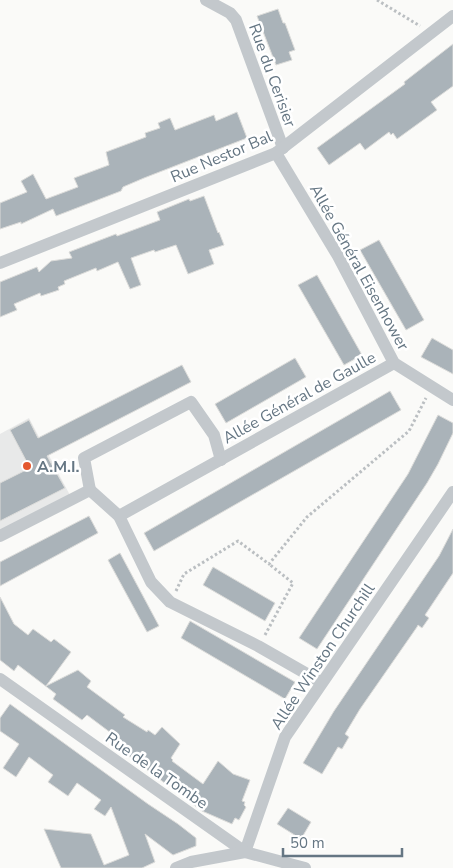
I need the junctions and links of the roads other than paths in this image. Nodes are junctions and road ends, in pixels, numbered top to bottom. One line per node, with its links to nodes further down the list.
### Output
1 (206, 0): 3 (street, Rue du Cerisier)
2 (453, 16): 3 (street, Rue Nestor Bal)
3 (279, 150): 4 (street, Rue Nestor Bal); 5 (street, Allée Général Eisenhower)
4 (0, 263)
5 (394, 363): 6 (street, Allée Général Eisenhower); 7 (street, Allée Général de Gaulle)
6 (453, 400)
7 (221, 460): 8 (street, Allée Général de Gaulle); 10 (street, Allée Général de Gaulle)
8 (90, 490): 10 (street); 11 (street)
9 (453, 492): 13 (street, Allée Winston Churchill)
10 (119, 516): 13 (street)
11 (0, 536)
12 (0, 679): 14 (street, Rue de la Tombe)
13 (321, 682): 14 (street, Allée Winston Churchill)
14 (245, 852): 15 (street); 16 (street, Rue de la Tombe)
15 (176, 868)
16 (305, 868)

